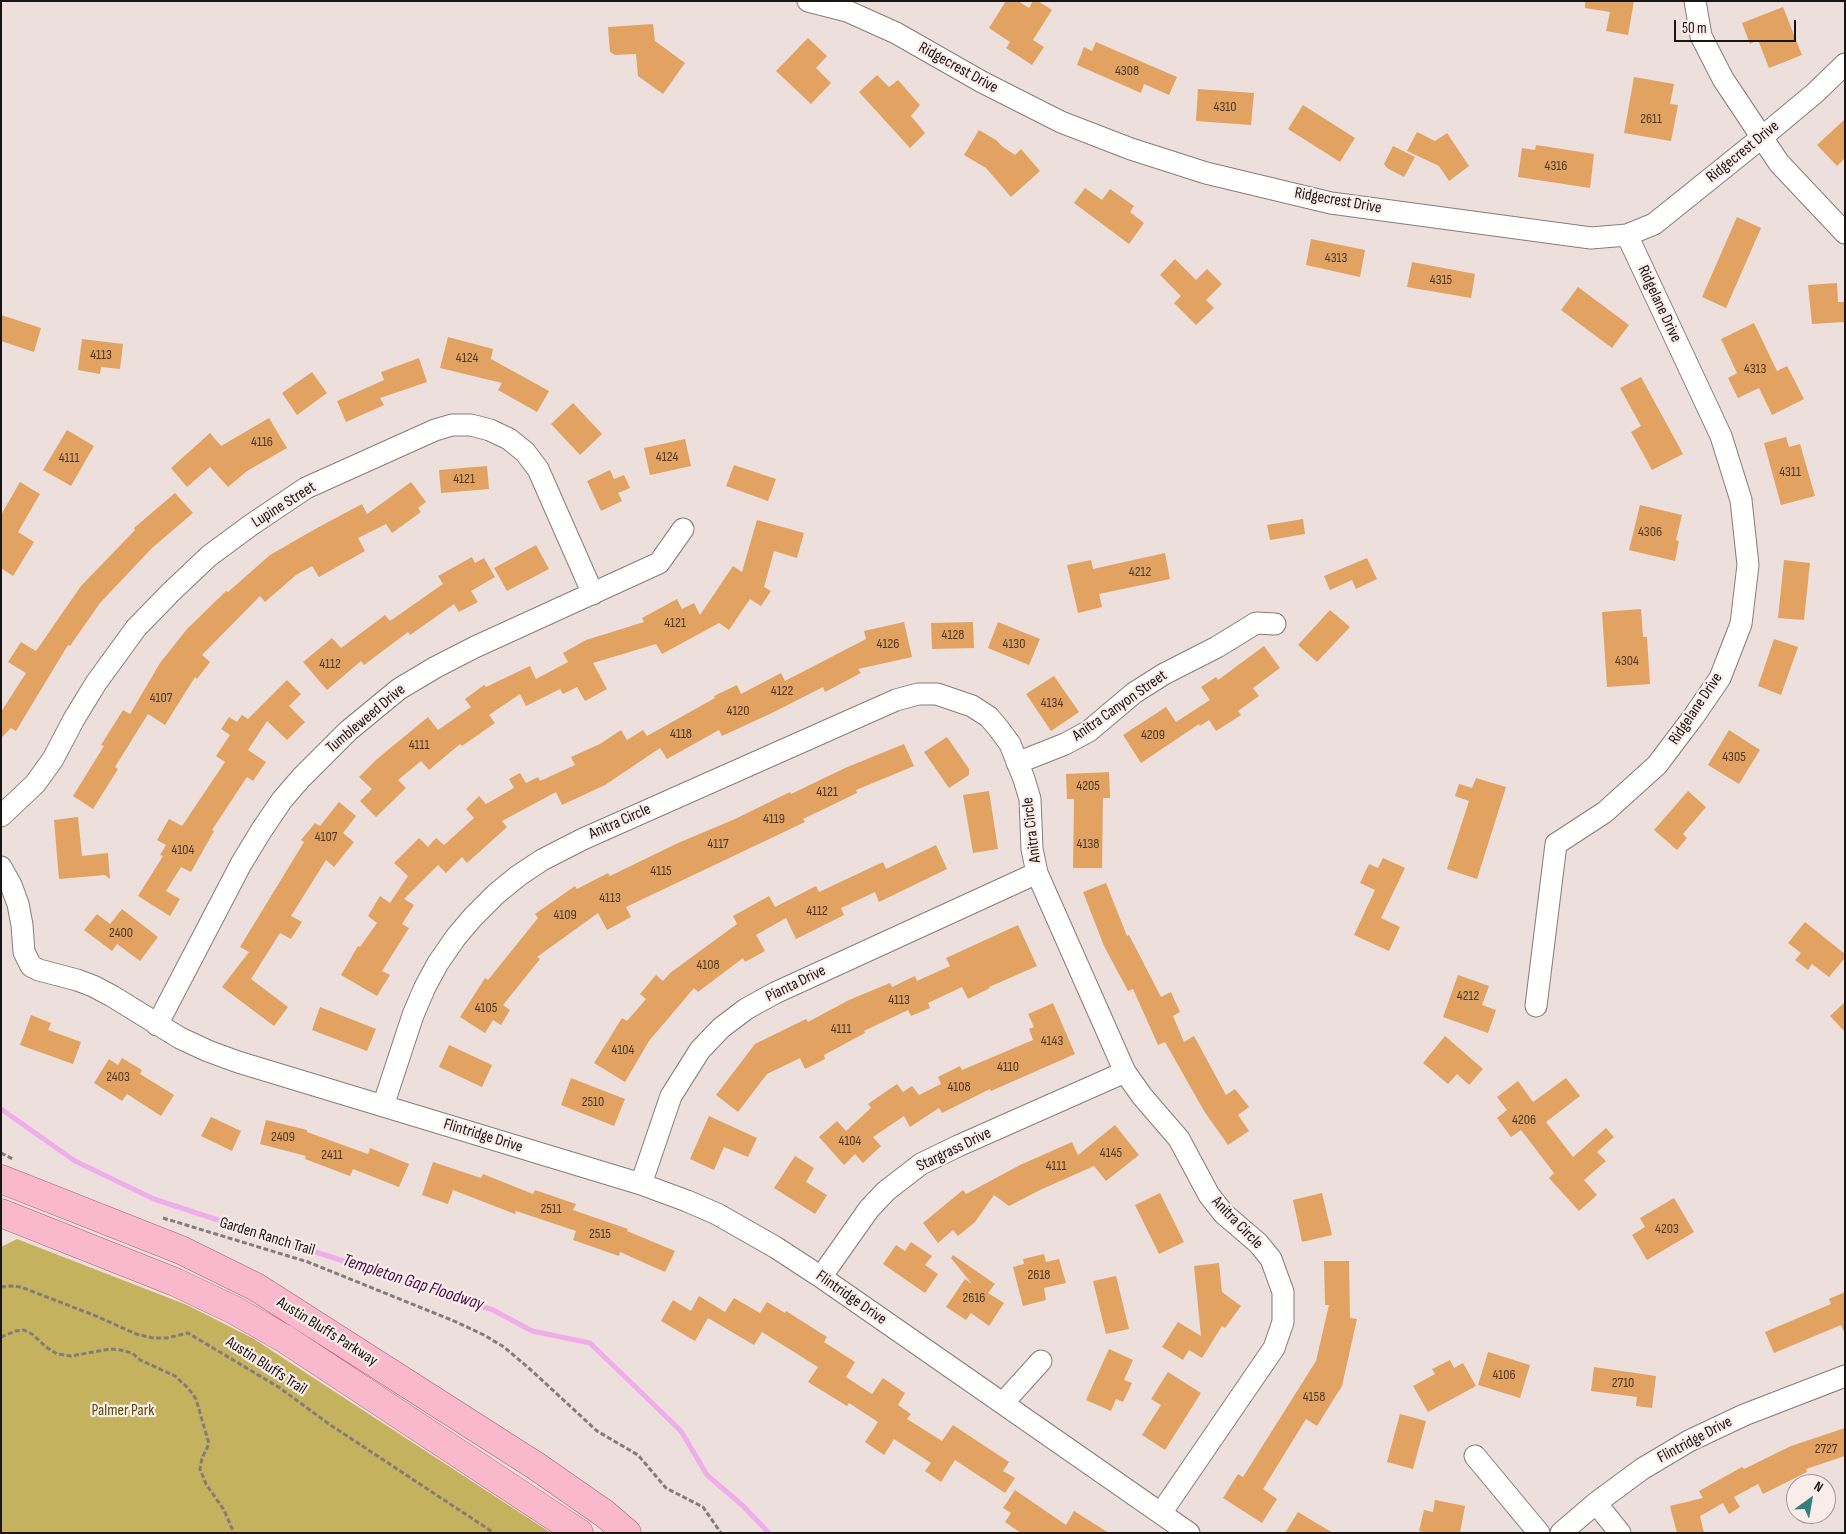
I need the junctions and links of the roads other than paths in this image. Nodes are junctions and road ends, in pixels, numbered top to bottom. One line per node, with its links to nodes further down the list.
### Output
1 (808, 1): 6 (street, Ridgecrest Drive)
2 (1695, 1): 4 (street)
3 (1845, 64): 4 (street, Ridgecrest Drive)
4 (1761, 138): 5 (street); 6 (street, Ridgecrest Drive)
5 (1845, 233)
6 (1627, 235): 14 (street, Ridgelane Drive)
7 (682, 529): 8 (street, Tumbleweed Drive)
8 (593, 594): 11 (street, Lupine Street); 15 (street, Tumbleweed Drive)
9 (1274, 624): 10 (street, Anitra Canyon Street)
10 (1017, 763): 13 (street, Anitra Circle); 17 (street, Anitra Circle)
11 (1, 816)
12 (1, 867): 15 (street, Flintridge Drive)
13 (1037, 873): 16 (street, Anitra Circle); 19 (street, Pianta Drive)
14 (1536, 1006)
15 (158, 1025): 17 (street, Flintridge Drive)
16 (1125, 1072): 21 (street, Stargrass Drive); 27 (street, Anitra Circle)
17 (383, 1106): 19 (street, Flintridge Drive)
18 (10, 1170): 29 (main road, Austin Bluffs Parkway)
19 (641, 1184): 21 (street, Flintridge Drive)
20 (1, 1213): 28 (main road, Austin Bluffs Parkway)
21 (821, 1277): 24 (street, Flintridge Drive)
22 (1041, 1361): 24 (street)
23 (1845, 1376): 26 (street, Flintridge Drive)
24 (1003, 1403): 27 (street, Flintridge Drive)
25 (1475, 1456): 31 (street)
26 (1596, 1503): 32 (street, Flintridge Drive); 33 (street)
27 (1161, 1513): 30 (street, Flintridge Drive)
28 (579, 1533)
29 (627, 1533)
30 (1189, 1533)
31 (1539, 1533)
32 (1561, 1533)
33 (1620, 1533)

